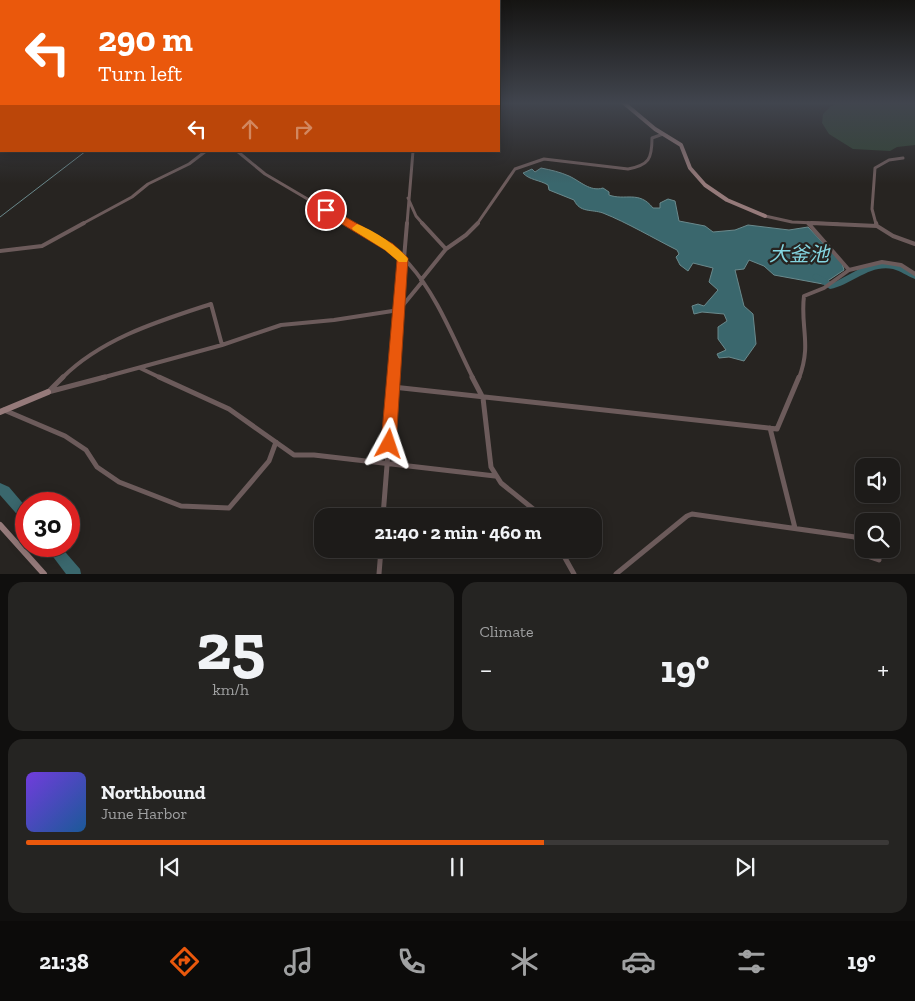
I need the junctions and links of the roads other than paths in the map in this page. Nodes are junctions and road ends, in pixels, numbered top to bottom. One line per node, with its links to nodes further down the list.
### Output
1 (658, 130): 2 (street)
2 (663, 134): 8 (street); 12 (street)
3 (205, 152): 13 (street)
4 (238, 152): 14 (street)
5 (413, 152): 7 (street)
6 (903, 158): 10 (street)
7 (408, 198): 12 (street); 14 (street)
8 (765, 216): 9 (street)
9 (808, 223): 10 (street); 15 (street)
10 (877, 226): 11 (street)
11 (915, 244)
12 (446, 248): 17 (street)
13 (0, 251)
14 (403, 258): 17 (street); 20 (street)
15 (850, 270): 16 (street); 18 (street)
16 (915, 274)
17 (421, 281): 20 (street); 25 (street)
18 (830, 283): 19 (street)
19 (826, 286): 27 (street)
20 (399, 310): 21 (street); 23 (street)
21 (222, 345): 22 (street); 24 (street)
22 (140, 368): 24 (street); 28 (street)
23 (393, 387): 25 (street); 29 (street)
24 (48, 392): 26 (street)
25 (484, 398): 27 (street); 30 (street)
26 (2, 411): 28 (street)
27 (770, 428): 34 (street)
28 (276, 442): 29 (street)
29 (387, 463): 30 (street); 31 (street)
30 (496, 476): 32 (street)
31 (384, 508)
32 (534, 508)
33 (0, 525): 38 (street)
34 (795, 528): 37 (street); 41 (street)
35 (380, 558): 39 (street)
36 (565, 558): 40 (street)
37 (879, 560)
38 (44, 574)
39 (379, 574)
40 (574, 574)
41 (616, 574)

